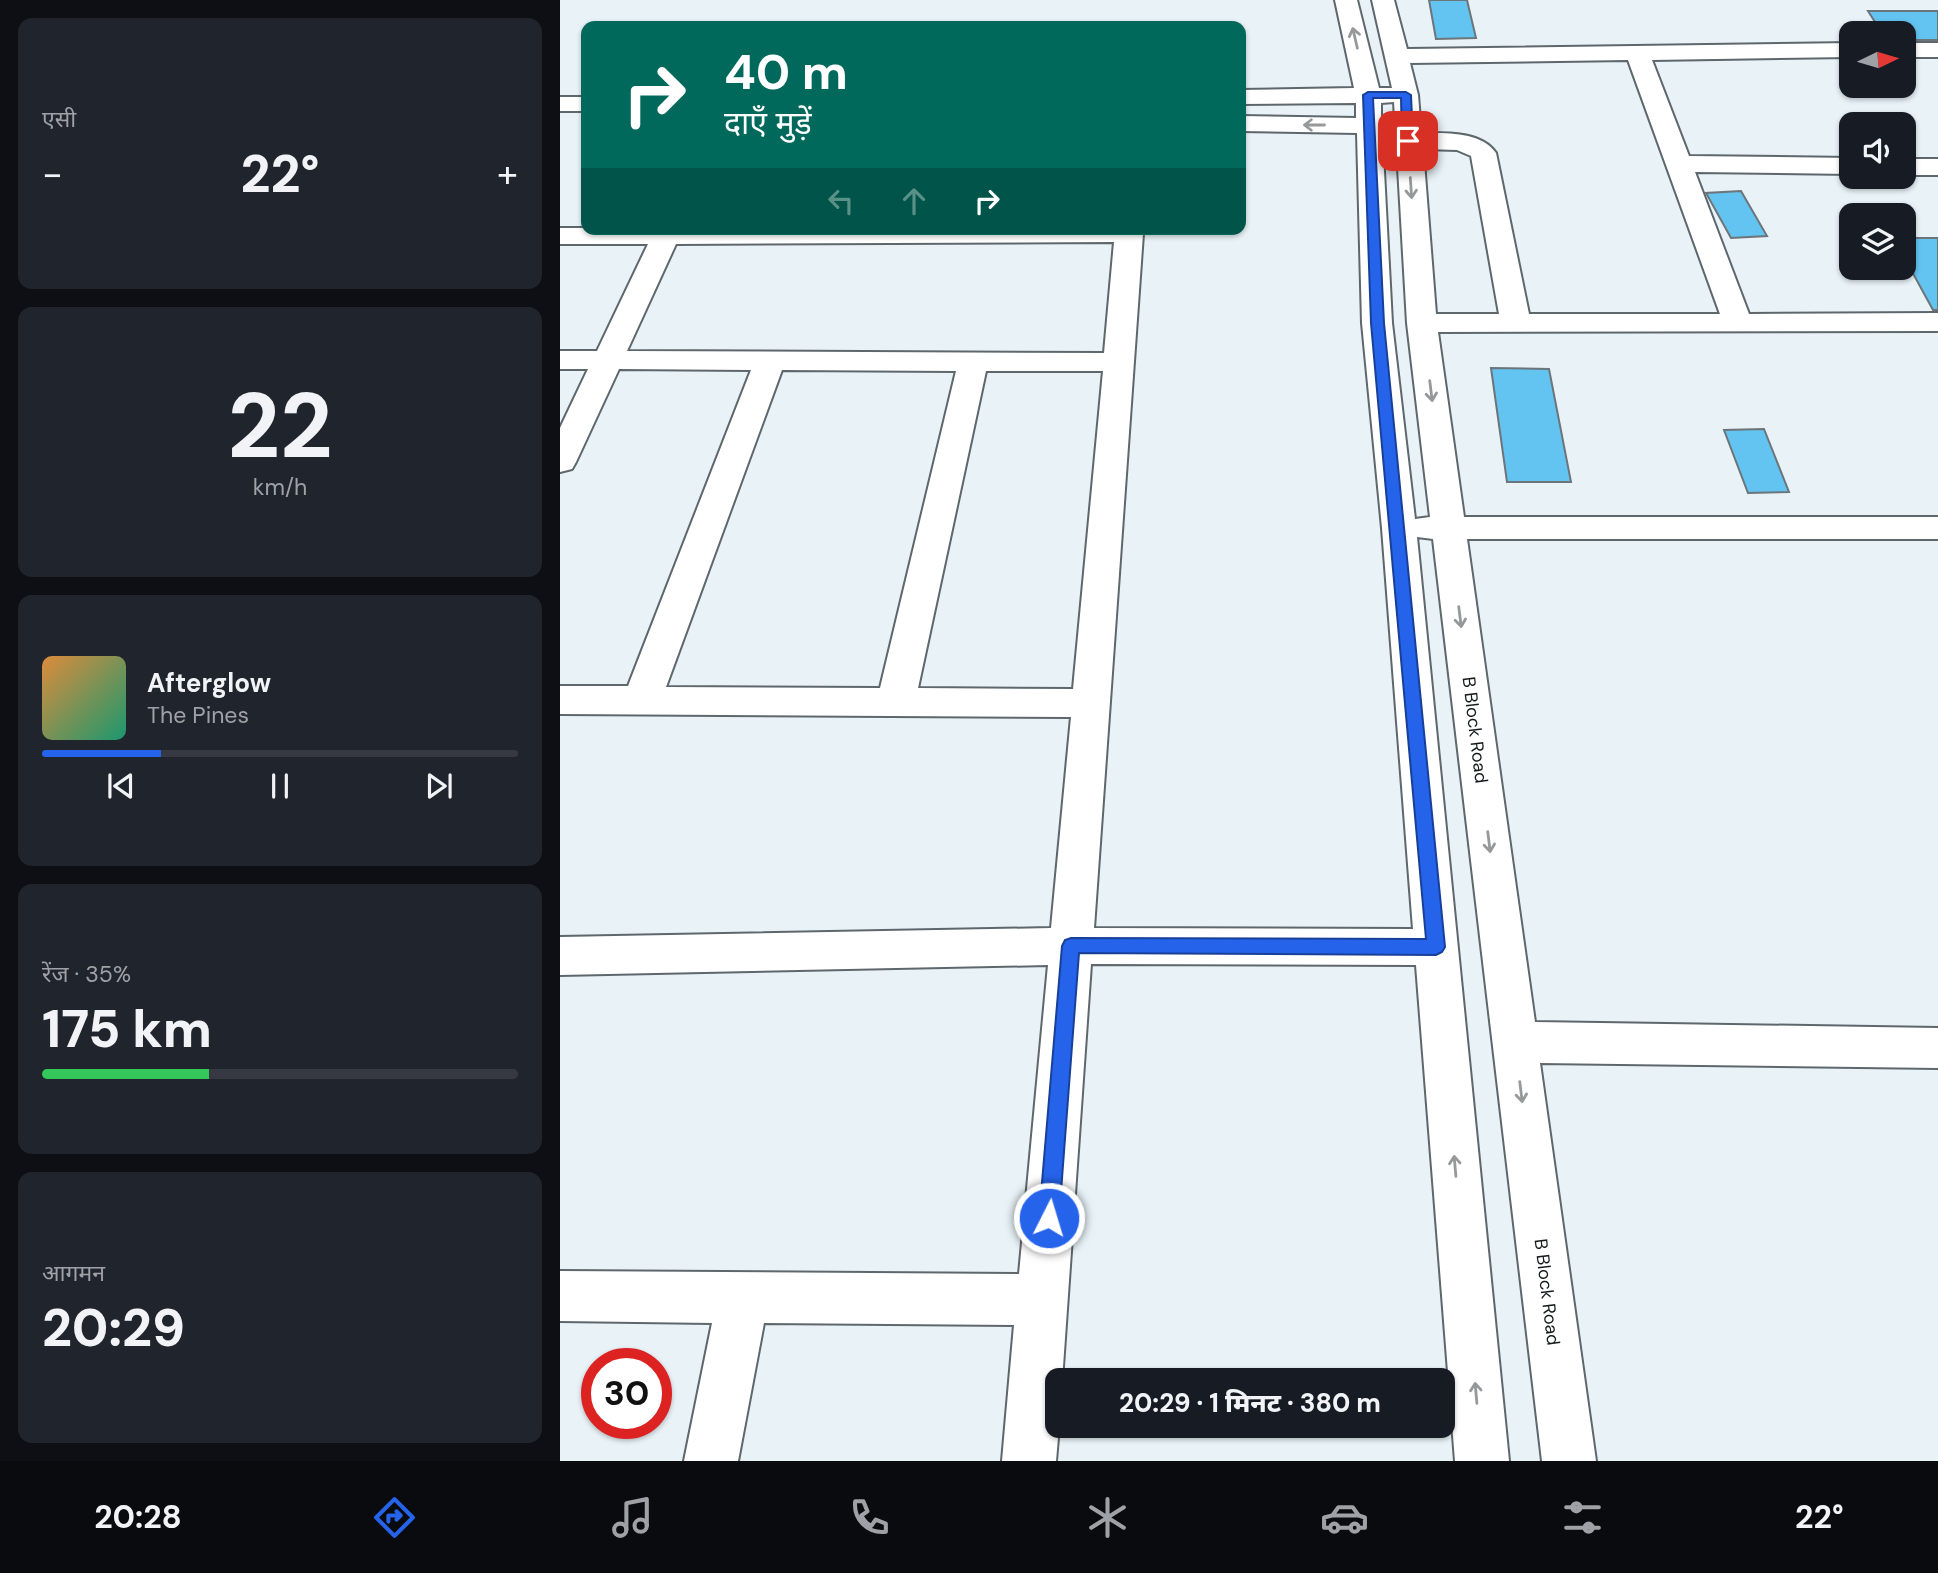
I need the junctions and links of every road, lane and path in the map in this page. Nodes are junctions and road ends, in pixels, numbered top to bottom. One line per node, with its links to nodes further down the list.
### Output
1 (1346, 0): 12 (street, one-way to 1)
2 (1383, 0): 7 (street, B Block Road)
3 (1839, 50): 6 (street)
4 (1916, 50): 5 (street)
5 (1938, 50)
6 (1637, 52): 7 (street); 17 (street)
7 (1398, 56): 8 (street, B Block Road)
8 (1406, 95): 12 (street); 16 (street, B Block Road)
9 (1246, 98): 12 (street)
10 (560, 104): 11 (street)
11 (581, 104)
12 (1368, 110): 15 (street, one-way to 15); 16 (street); 35 (street)
13 (560, 121): 14 (street)
14 (581, 121)
15 (1246, 123)
16 (1407, 134): 27 (street, B Block Road, one-way to 27); 28 (street)
17 (1679, 164): 18 (street); 25 (street)
18 (1839, 166)
19 (1916, 167): 20 (street)
20 (1938, 167)
21 (587, 235): 24 (street)
22 (666, 235): 30 (street)
23 (1129, 235): 33 (street)
24 (560, 236)
25 (1738, 322): 26 (street); 28 (street)
26 (1938, 322)
27 (1422, 323): 28 (street); 36 (street, B Block Road, one-way to 36)
28 (1516, 324)
29 (560, 360): 30 (street)
30 (607, 360): 31 (street); 34 (street)
31 (769, 361): 32 (street); 39 (street)
32 (973, 362): 33 (street); 40 (street)
33 (1119, 362): 41 (street)
34 (560, 462)
35 (1398, 528): 36 (street); 43 (street)
36 (1448, 528): 37 (street); 45 (street, B Block Road, one-way to 45)
37 (1938, 528)
38 (560, 700): 39 (street)
39 (642, 701): 40 (street)
40 (896, 702): 41 (street)
41 (1091, 703): 42 (street)
42 (1071, 946): 43 (street); 44 (street); 49 (street)
43 (1436, 947): 52 (street, one-way to 43)
44 (560, 956)
45 (1515, 1042): 46 (street); 53 (street, B Block Road, one-way to 53)
46 (1938, 1048)
47 (560, 1296): 48 (street)
48 (743, 1297): 49 (street); 50 (street)
49 (1042, 1300): 51 (street)
50 (711, 1461)
51 (1029, 1461)
52 (1482, 1461)
53 (1569, 1461)

